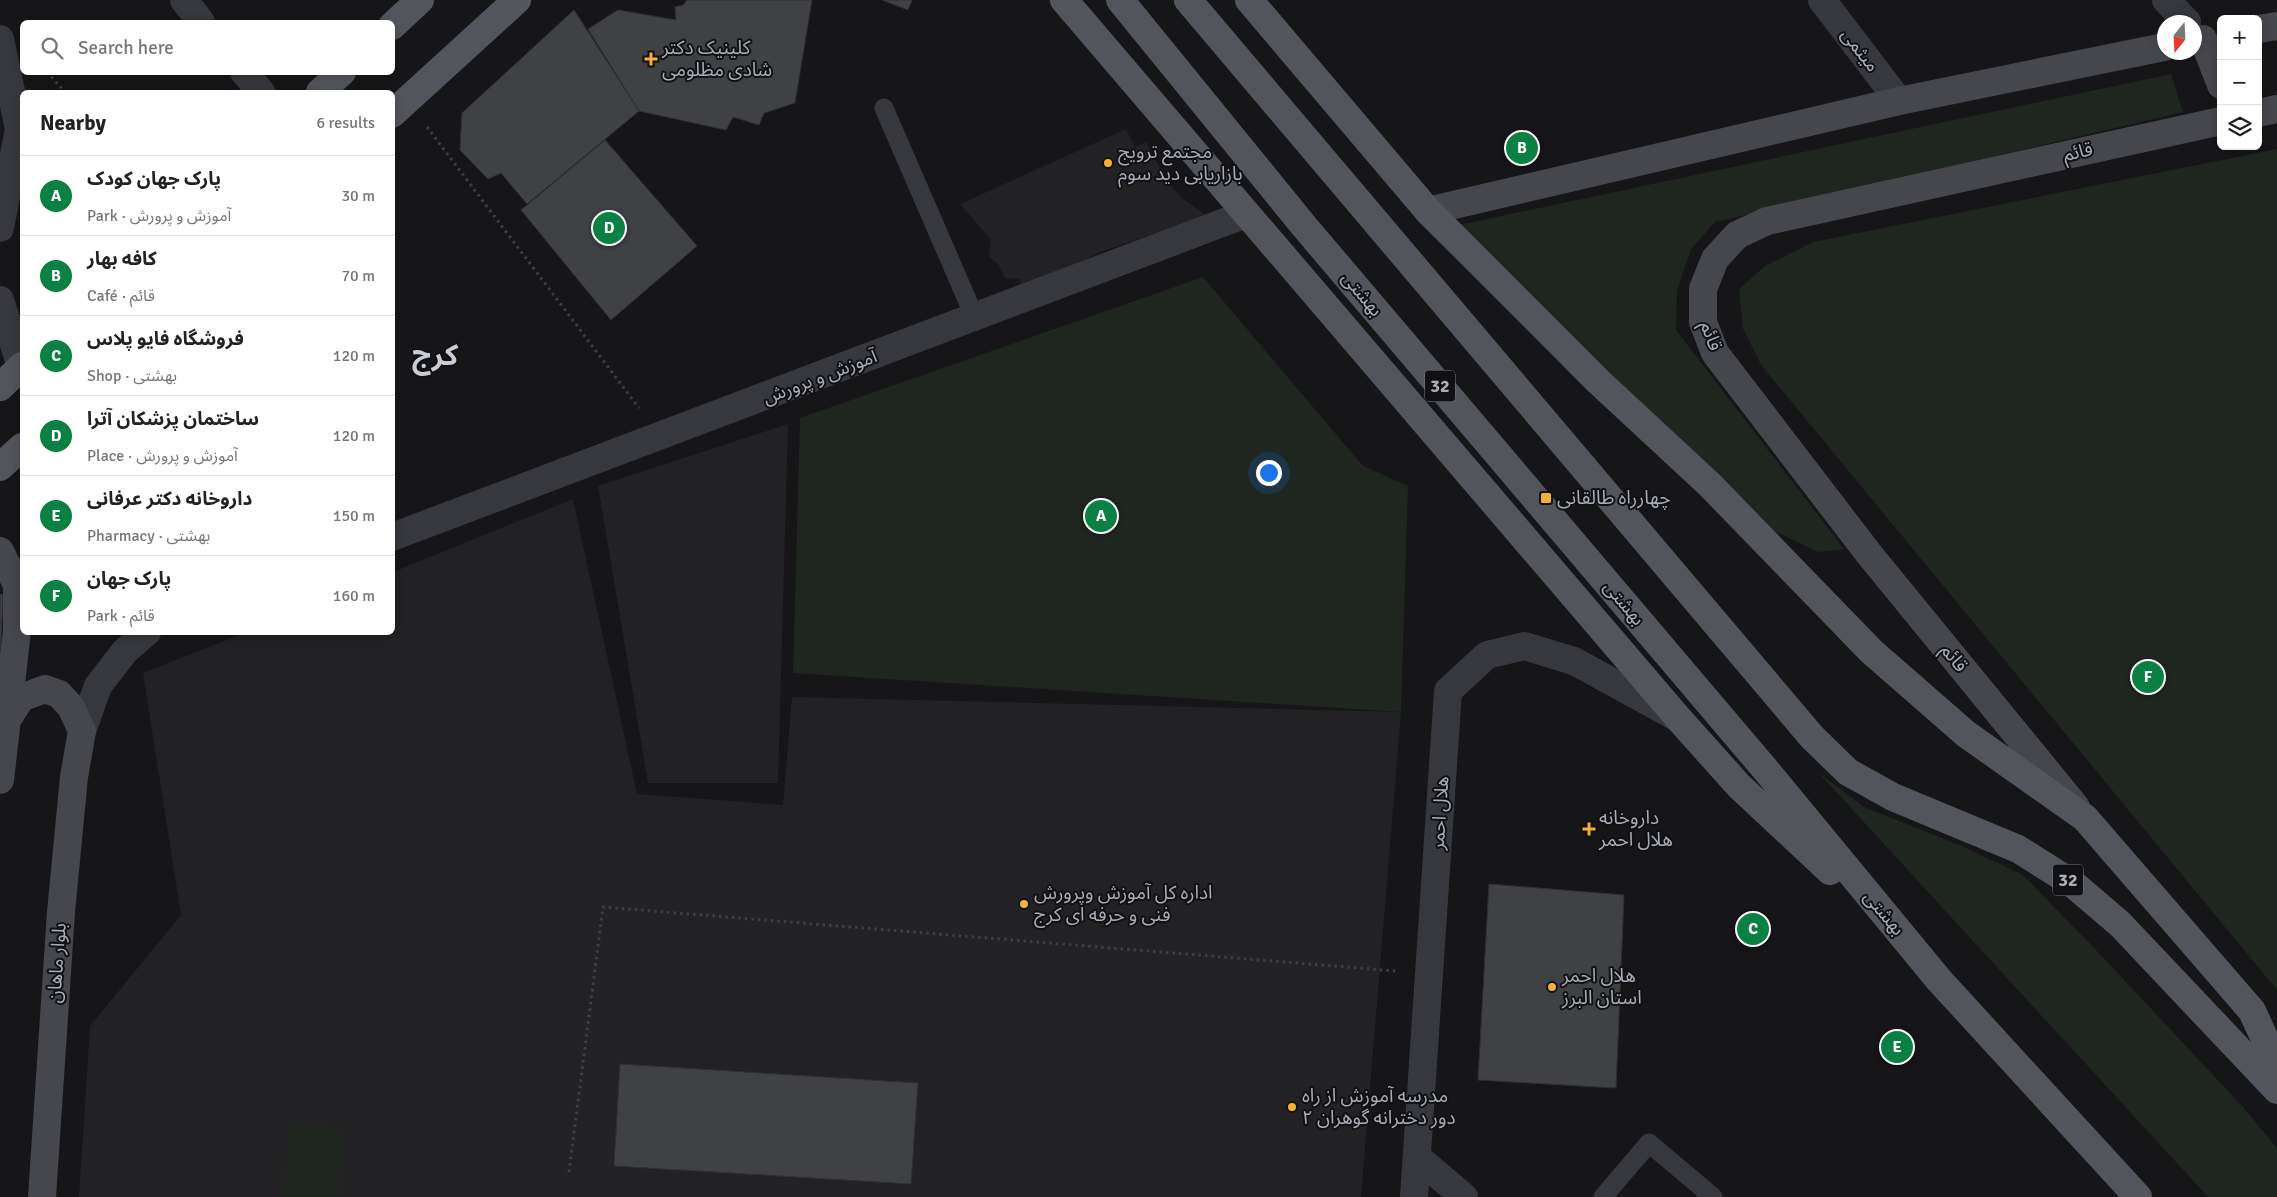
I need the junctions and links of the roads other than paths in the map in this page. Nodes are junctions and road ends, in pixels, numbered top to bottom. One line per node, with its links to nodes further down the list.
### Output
1 (184, 0): 11 (street)
2 (420, 0): 12 (main road)
3 (517, 0): 24 (main road)
4 (1064, 0): 30 (main road)
5 (1120, 0): 47 (main road, بهشتى / 32)
6 (1188, 0): 49 (main road, 32)
7 (1249, 0): 29 (main road)
8 (1822, 0): 23 (street, میثمی)
9 (2166, 0): 10 (street)
10 (2181, 15)
11 (199, 20)
12 (395, 23)
13 (2277, 26): 14 (main road)
14 (2262, 29)
15 (0, 39): 31 (street)
16 (2202, 39): 20 (main road)
17 (2157, 48): 23 (main road)
18 (247, 75): 21 (street)
19 (339, 75): 22 (main road)
20 (2217, 75)
21 (259, 90)
22 (322, 90)
23 (1899, 101): 29 (main road)
24 (400, 107)
25 (884, 108): 33 (lane)
26 (2277, 108): 27 (main road)
27 (2262, 111)
28 (2217, 122): 46 (main road, قائم)
29 (1428, 211): 46 (main road)
30 (1246, 214): 33 (street, آموزش و پرورش); 43 (main road)
31 (0, 228)
32 (0, 300): 34 (street)
33 (975, 318): 39 (street, آموزش و پرورش)
34 (20, 360)
35 (20, 368): 36 (main road)
36 (0, 386)
37 (20, 448): 38 (main road)
38 (0, 467)
39 (395, 536)
40 (0, 551): 42 (main road)
41 (144, 635): 44 (street)
42 (8, 718): 44 (main road); 45 (main road)
43 (1679, 719): 47 (main road); 50 (street, هلال احمر)
44 (82, 731): 51 (main road, بلوار ماهان)
45 (0, 780)
46 (2085, 818): 48 (main road)
47 (1939, 980): 56 (main road, بهشتى / 32)
48 (2277, 1065)
49 (2277, 1090)
50 (1417, 1157): 52 (street, هلال احمر); 53 (street)
51 (42, 1197)
52 (1414, 1197)
53 (1464, 1197)
54 (1602, 1197): 55 (lane)
55 (1713, 1197)
56 (2138, 1197)

